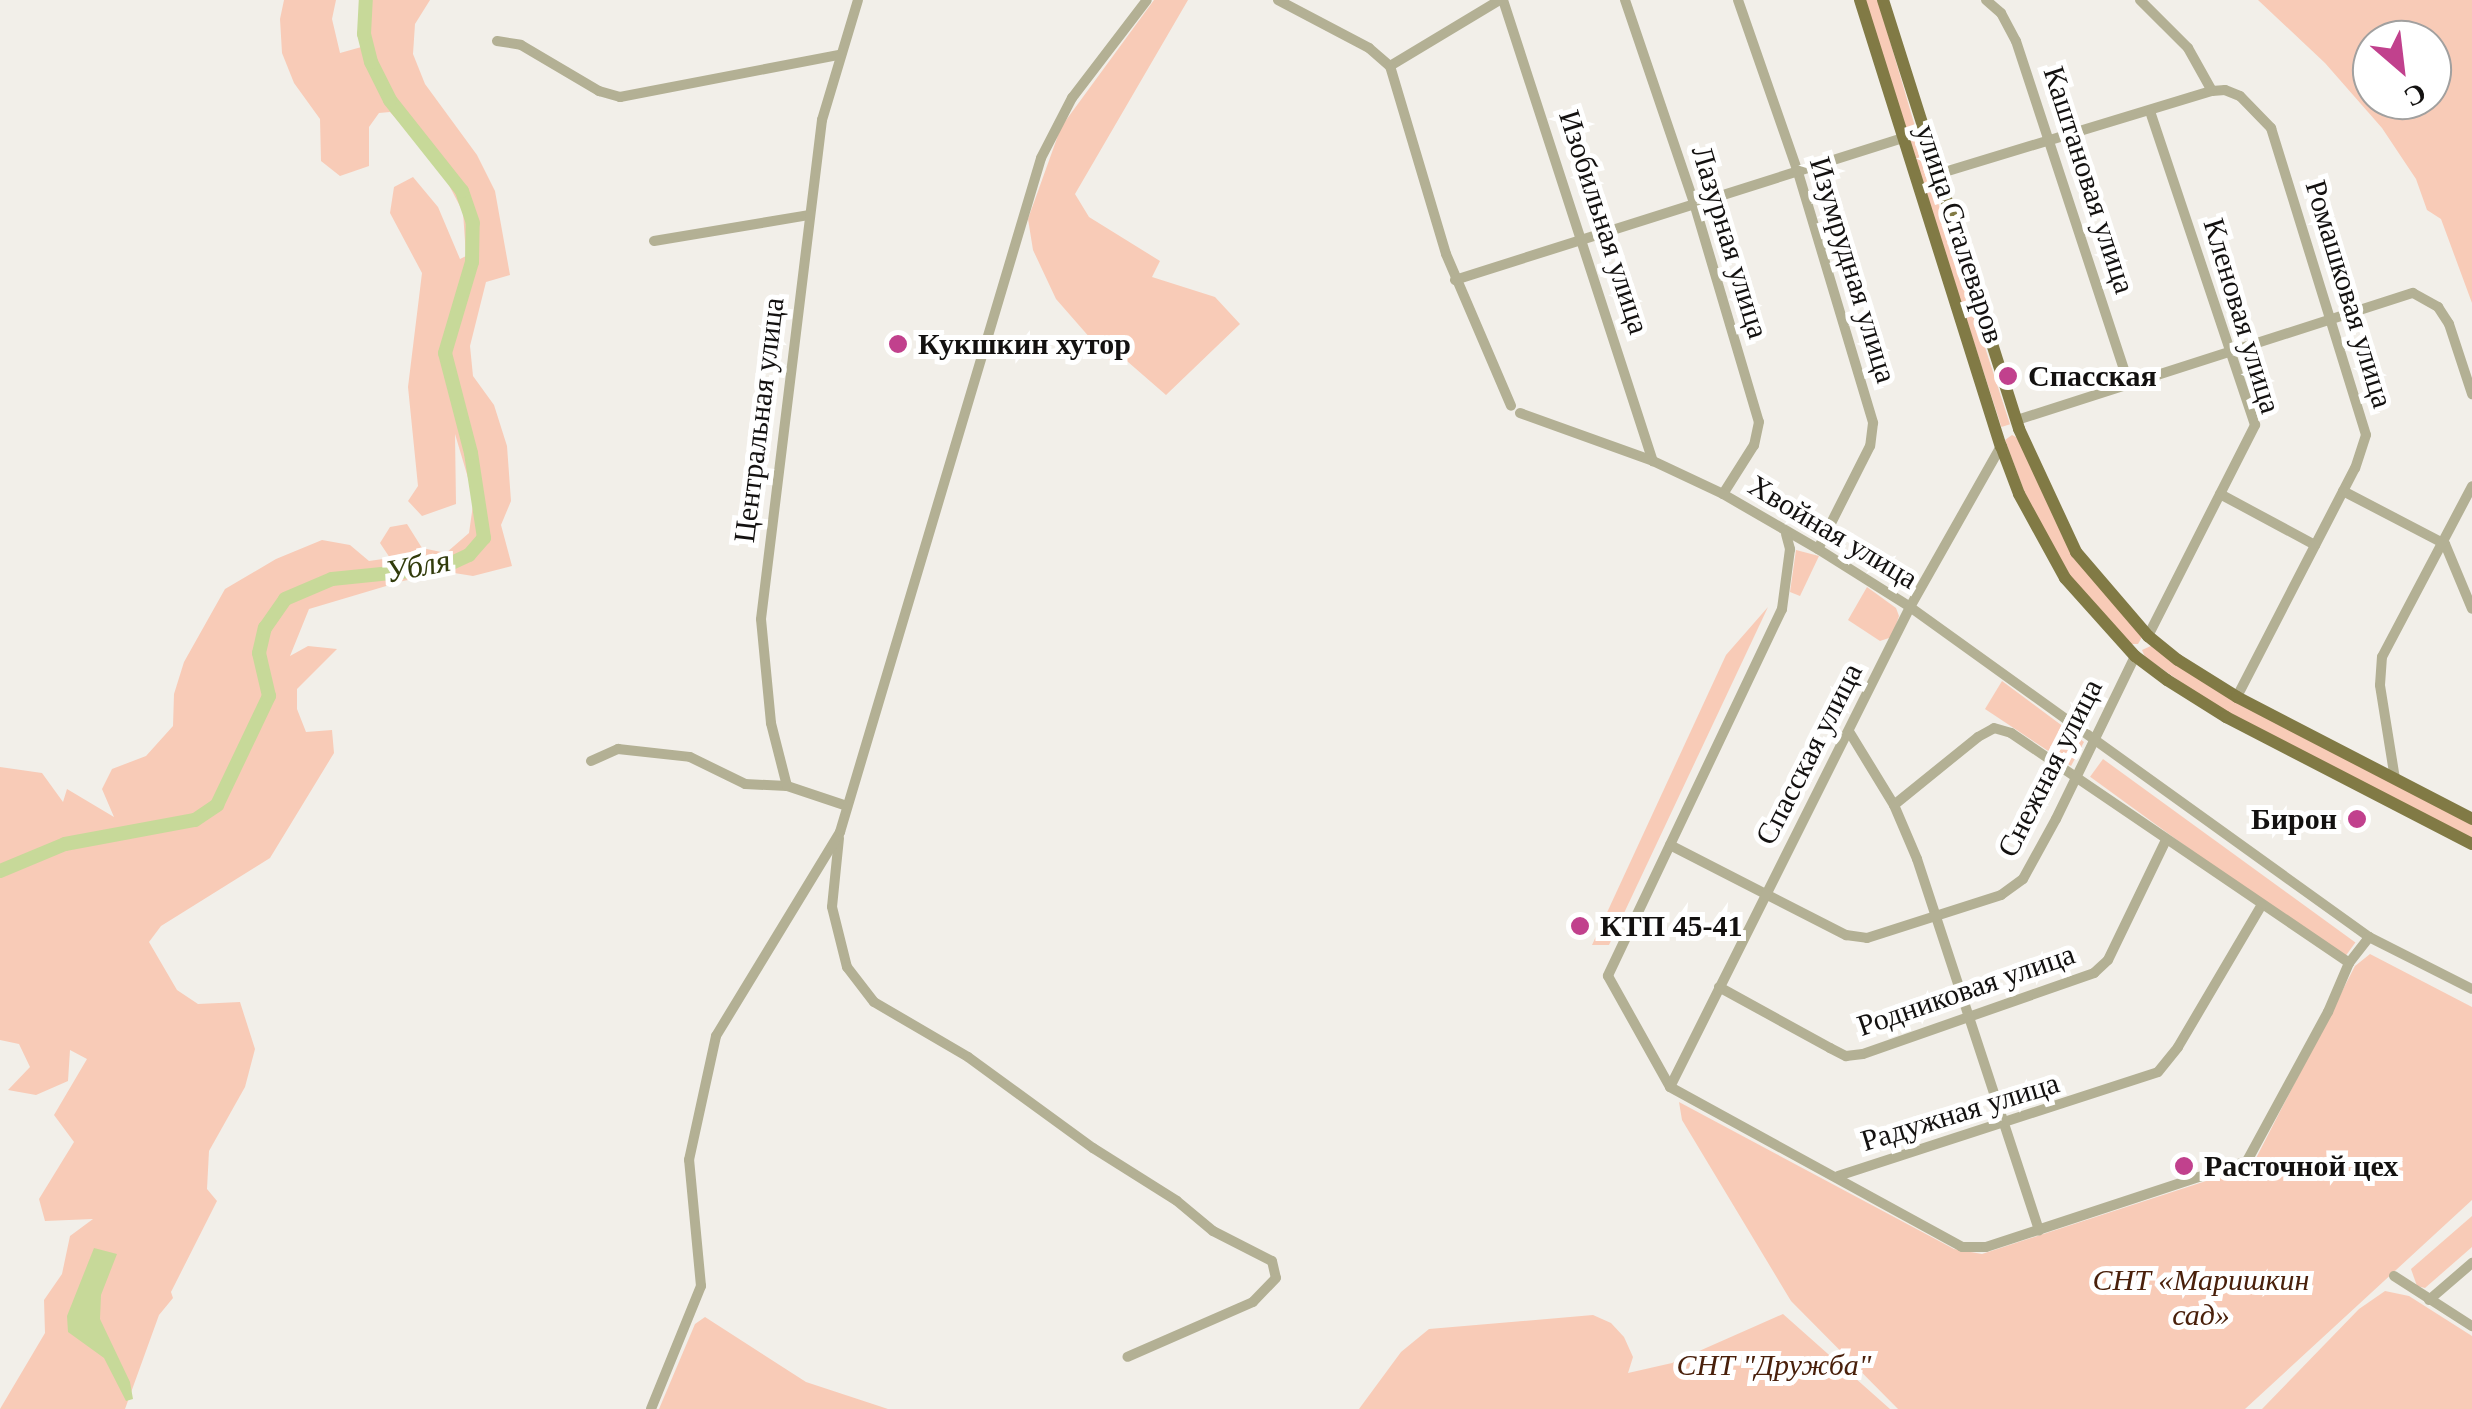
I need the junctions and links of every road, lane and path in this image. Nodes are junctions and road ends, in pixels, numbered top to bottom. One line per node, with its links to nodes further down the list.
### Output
1 (858, 0): 12 (street, Центральная улица)
2 (1147, 0): 53 (street)
3 (1501, 0): 13 (street); 23 (street, Изобильная улица)
4 (1625, 0): 21 (street, Лазурная улица)
5 (1738, 0): 19 (street, Изумрудная улица)
6 (1860, 0): 17 (main road, улица Сталеваров)
7 (1883, 0): 16 (main road, улица Сталеваров)
8 (1986, 0): 18 (street, Каштановая улица)
9 (2140, 0): 14 (street)
10 (1279, 1): 13 (street)
11 (497, 41): 12 (street)
12 (839, 55): 22 (street, Центральная улица)
13 (1390, 66): 25 (street, Хвойная улица)
14 (2212, 90): 15 (street); 26 (street, Ромашковая улица)
15 (2150, 112): 18 (street); 27 (street, Кленовая улица)
16 (1924, 131): 17 (main road); 20 (main road, улица Сталеваров)
17 (1902, 138): 19 (street); 31 (main road, улица Сталеваров)
18 (2048, 140): 20 (street); 28 (street, Каштановая улица)
19 (1796, 169): 21 (street); 40 (street, Изумрудная улица)
20 (1938, 174): 30 (main road, улица Сталеваров)
21 (1694, 202): 23 (street); 35 (street, Лазурная улица)
22 (810, 215): 24 (street); 51 (street, Центральная улица)
23 (1584, 239): 25 (street); 32 (street, Изобильная улица)
24 (654, 240)
25 (1456, 280): 32 (street, Хвойная улица)
26 (2330, 322): 27 (street); 29 (street); 34 (street, Ромашковая улица)
27 (2228, 356): 28 (street); 36 (street, Кленовая улица)
28 (2129, 384): 30 (street)
29 (2472, 394)
30 (2018, 424): 31 (main road); 43 (main road, улица Сталеваров)
31 (2000, 441): 41 (street, Спасская улица); 44 (main road, улица Сталеваров)
32 (1654, 461): 35 (street, Хвойная улица)
33 (2472, 486): 38 (street)
34 (2344, 491): 38 (street); 39 (street, Ромашковая улица)
35 (1723, 494): 37 (street, Хвойная улица)
36 (2220, 494): 39 (street); 43 (street, Кленовая улица)
37 (1786, 534): 40 (street, Хвойная улица); 58 (street)
38 (2445, 544): 42 (street); 50 (street)
39 (2315, 546): 45 (street, Ромашковая улица)
40 (1818, 549): 41 (street, Хвойная улица)
41 (1910, 607): 46 (street, Спасская улица); 47 (street, Хвойная улица)
42 (2472, 608)
43 (2148, 636): 44 (main road); 45 (main road, улица Сталеваров)
44 (2135, 656): 47 (street, Снежная улица); 57 (main road, улица Сталеваров)
45 (2237, 698): 50 (main road, улица Сталеваров)
46 (1850, 733): 52 (street); 59 (street, Спасская улица)
47 (2093, 742): 49 (street, Снежная улица); 62 (street, Хвойная улица)
48 (591, 761): 51 (street)
49 (2078, 776): 52 (street); 56 (street); 61 (street, Снежная улица)
50 (2395, 779): 54 (main road, улица Сталеваров)
51 (787, 786): 53 (street)
52 (1894, 805): 61 (street)
53 (847, 806): 55 (street)
54 (2472, 819)
55 (840, 832): 75 (street); 76 (street)
56 (2166, 840): 60 (street); 66 (street, Родниковая улица)
57 (2472, 844)
58 (1670, 845): 59 (street, Снежная улица); 67 (street)
59 (1764, 896): 61 (street, Снежная улица); 64 (street, Спасская улица)
60 (2260, 906): 63 (street); 68 (street, Радужная улица)
61 (1935, 915): 66 (street)
62 (2369, 938): 63 (street); 65 (street, Хвойная улица)
63 (2348, 963): 70 (street)
64 (1719, 987): 66 (street, Родниковая улица); 67 (street, Спасская улица)
65 (2472, 989)
66 (1968, 1017): 68 (street)
67 (1670, 1087): 69 (street, Радужная улица)
68 (2002, 1126): 69 (street, Радужная улица); 70 (street)
69 (1838, 1176): 70 (street)
70 (2040, 1230)
71 (2472, 1263): 73 (street)
72 (2394, 1276): 73 (street)
73 (2429, 1300): 74 (street)
74 (2472, 1326)
75 (1127, 1357)
76 (650, 1409)

